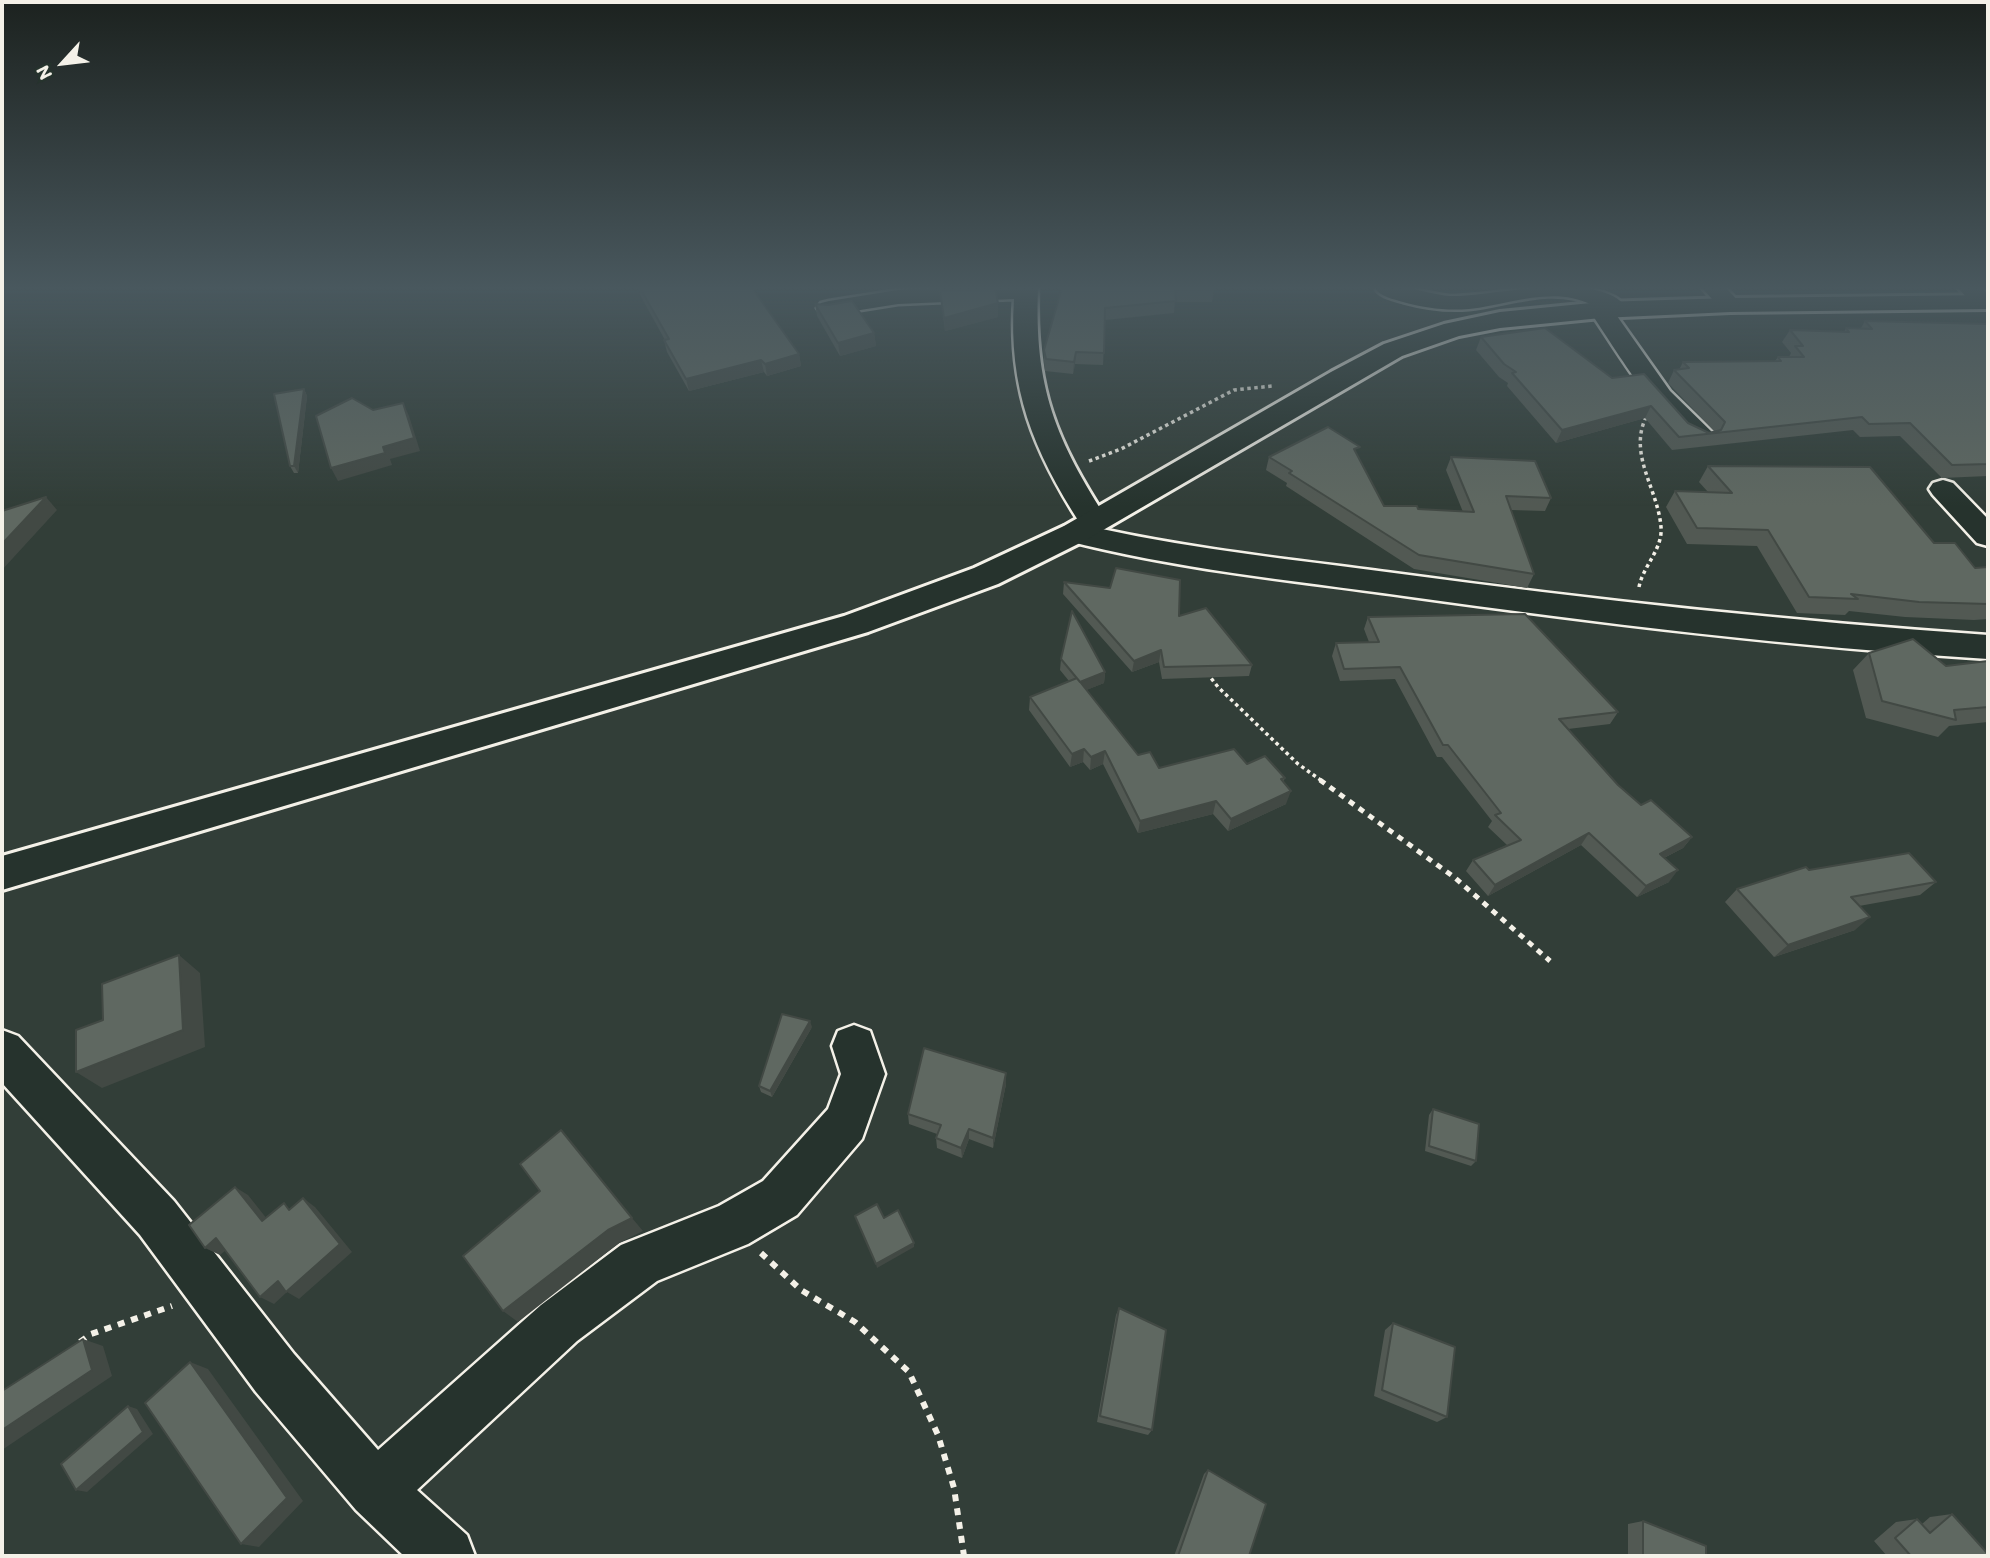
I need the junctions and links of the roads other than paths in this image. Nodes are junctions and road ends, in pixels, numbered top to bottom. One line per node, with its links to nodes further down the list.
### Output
1 (1027, 361): 6 (street)
2 (1373, 361): 6 (main road)
3 (1639, 361): 4 (street)
4 (1702, 435)
5 (1943, 489): 7 (street)
6 (1084, 527): 8 (street); 9 (main road)
7 (1988, 536)
8 (1988, 647)
9 (2, 873)
10 (854, 1046): 12 (street)
11 (2, 1051): 12 (street)
12 (376, 1490): 13 (street)
13 (446, 1556)

